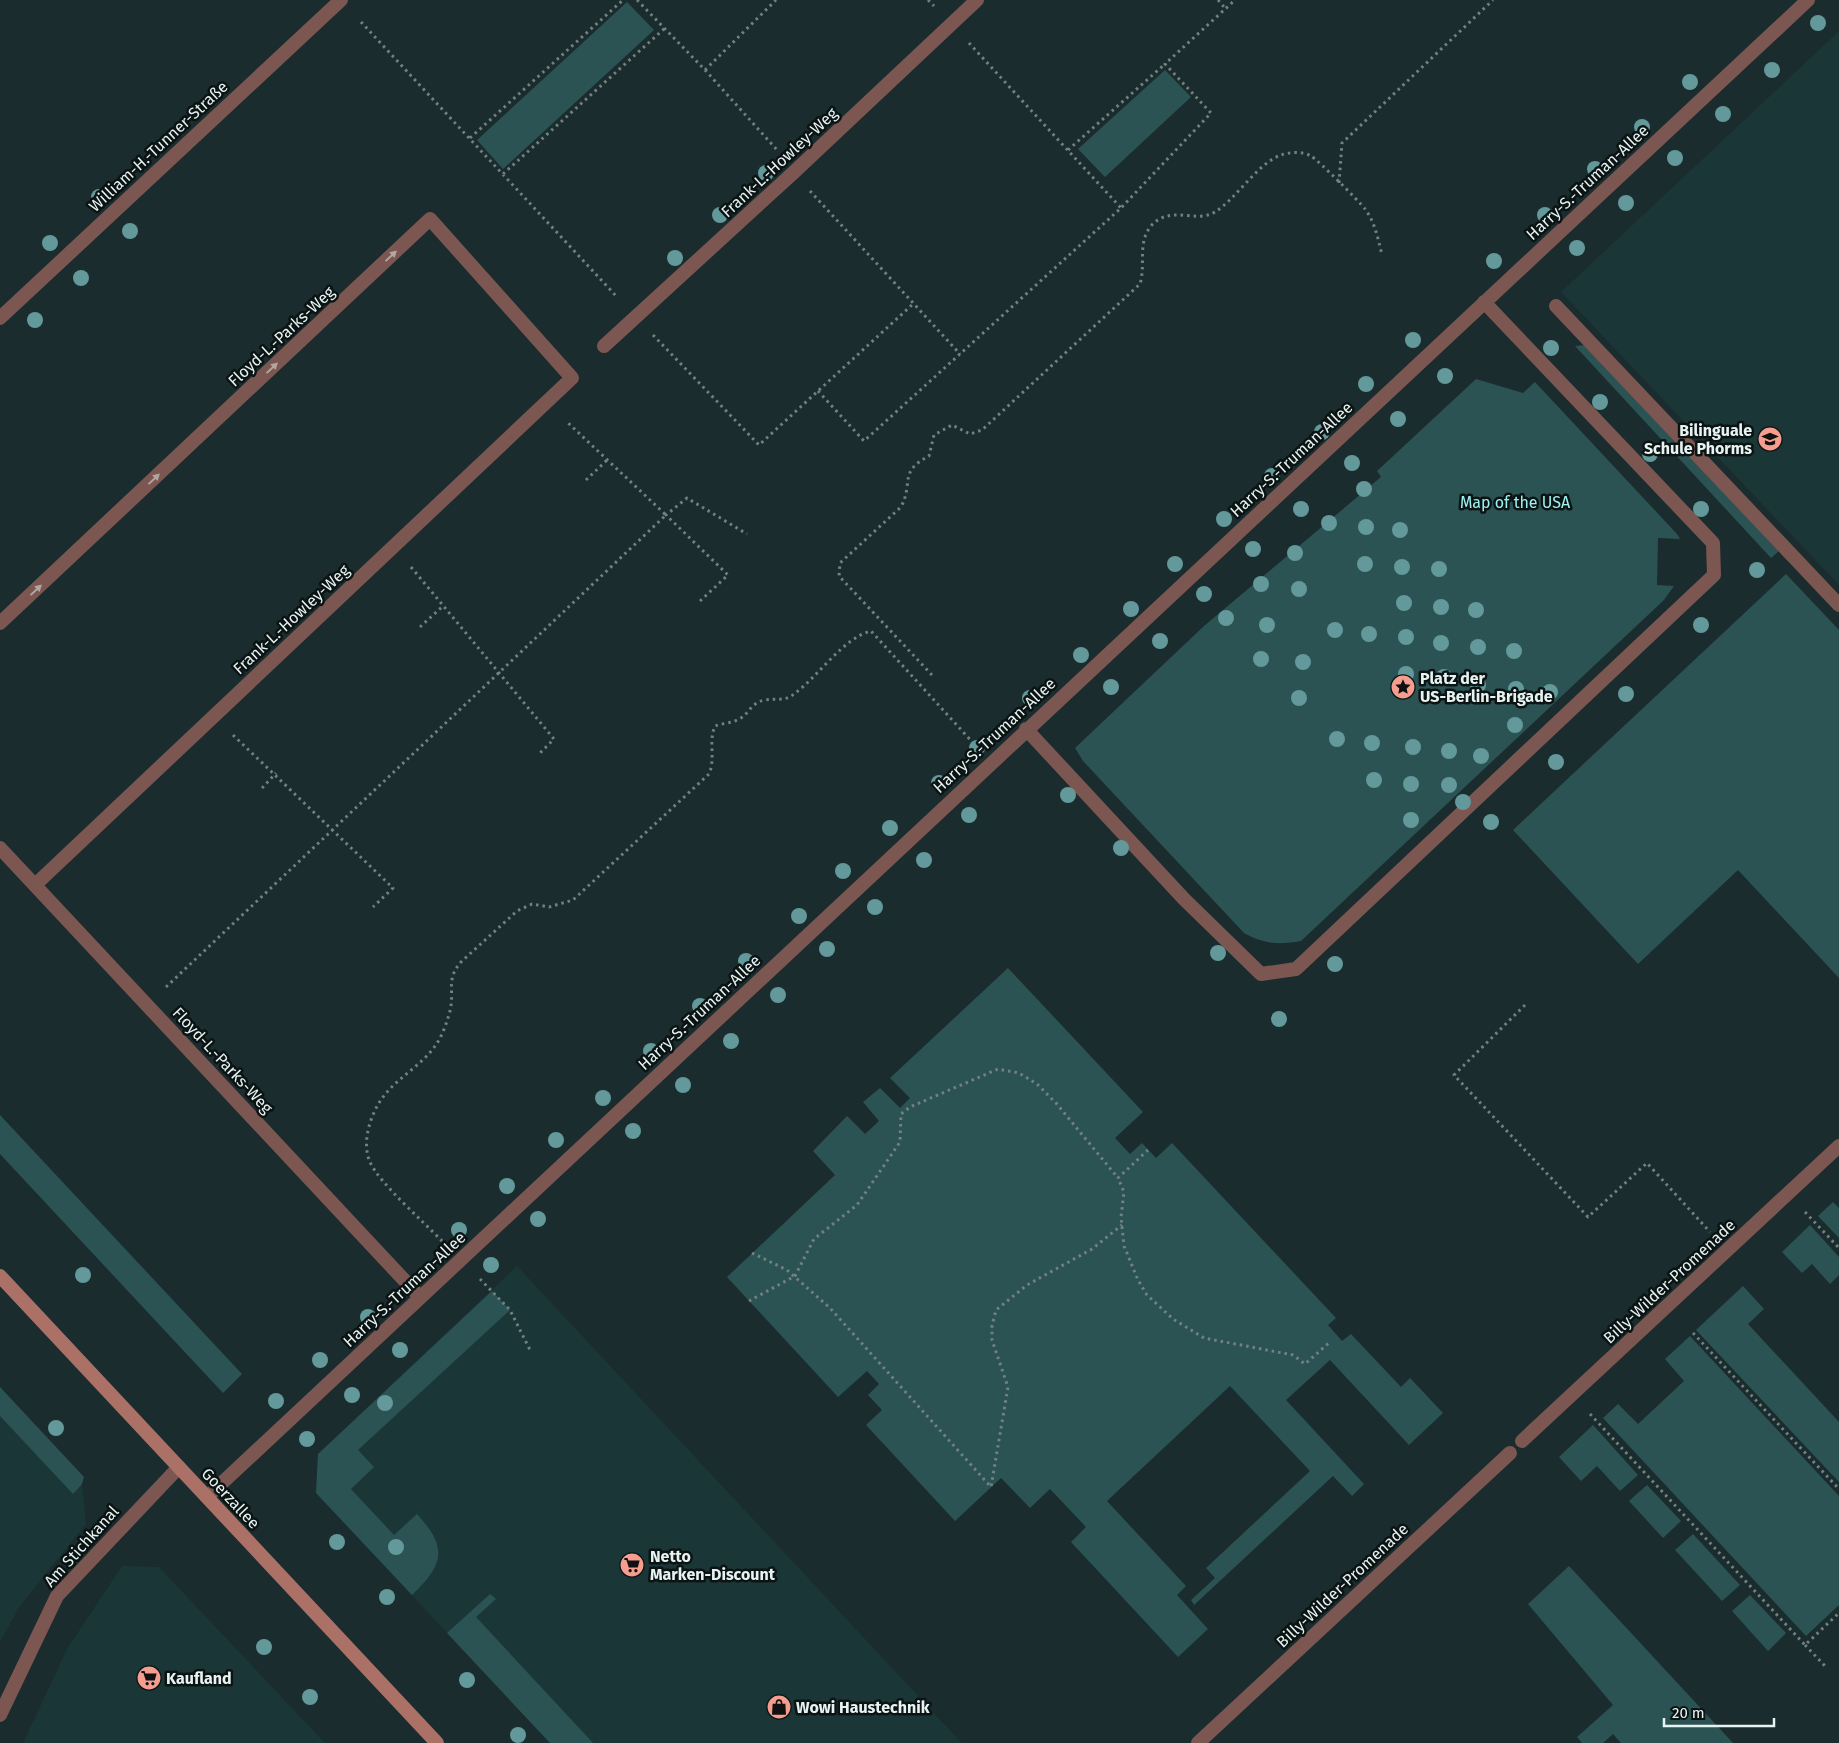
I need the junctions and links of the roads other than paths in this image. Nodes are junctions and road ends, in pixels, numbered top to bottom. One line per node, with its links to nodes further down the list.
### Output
1 (341, 0): 6 (street, William-H.-Tunner-Straße)
2 (977, 0): 7 (street, Frank-L.-Howley-Weg)
3 (1808, 0): 4 (street, Harry-S.-Truman-Allee)
4 (1484, 302): 11 (street, Harry-S.-Truman-Allee); 11 (street)
5 (1556, 306): 9 (street)
6 (0, 318)
7 (604, 346)
8 (572, 378): 10 (street, Floyd-L.-Parks-Weg, one-way to 8); 13 (street, Frank-L.-Howley-Weg)
9 (1839, 605)
10 (0, 624)
11 (1026, 730): 16 (street, Harry-S.-Truman-Allee)
12 (0, 848): 13 (street, Floyd-L.-Parks-Weg)
13 (35, 885): 16 (street, Floyd-L.-Parks-Weg)
14 (1839, 1146): 17 (street, Billy-Wilder-Promenade)
15 (0, 1276): 19 (main road, Goerzallee)
16 (420, 1297): 20 (street, Harry-S.-Truman-Allee)
17 (1522, 1441)
18 (1510, 1453): 23 (street, Billy-Wilder-Promenade)
19 (179, 1467): 20 (main road, Goerzallee); 21 (street, Am Stichkanal)
20 (207, 1497): 22 (main road, Goerzallee)
21 (0, 1715)
22 (437, 1743)
23 (1198, 1743)

